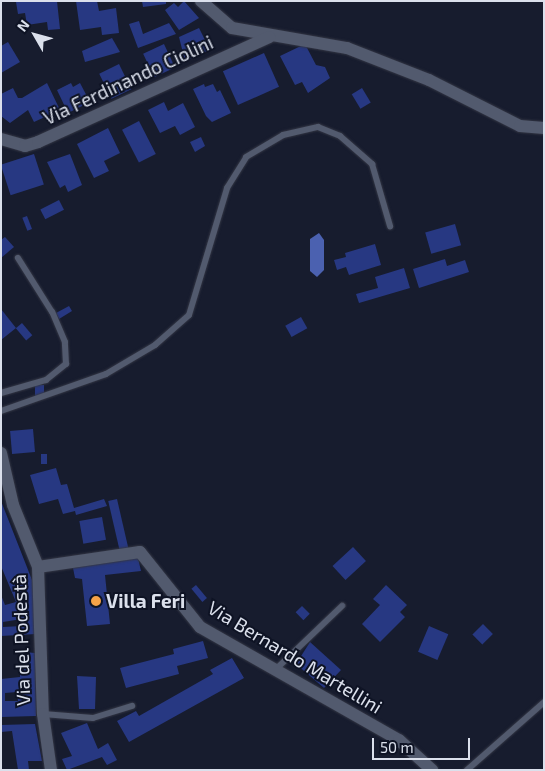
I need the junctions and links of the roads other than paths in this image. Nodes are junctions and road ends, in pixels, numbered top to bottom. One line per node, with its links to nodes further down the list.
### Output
1 (201, 1): 2 (street)
2 (269, 37): 3 (street); 4 (street, Via Ferdinando Ciolini)
3 (544, 128)
4 (1, 139)
5 (390, 226): 8 (lane)
6 (18, 258): 7 (lane)
7 (1, 393)
8 (1, 411)
9 (1, 453): 10 (street, Via del Podestà)
10 (38, 567): 12 (street, Via Bernardo Martellini); 15 (street, Via del Podestà)
11 (342, 606): 12 (lane)
12 (275, 670): 17 (street, Via Bernardo Martellini)
13 (544, 702): 18 (lane)
14 (132, 706): 15 (lane)
15 (43, 714): 16 (street, Via del Podestà)
16 (51, 770)
17 (432, 770)
18 (467, 770)

